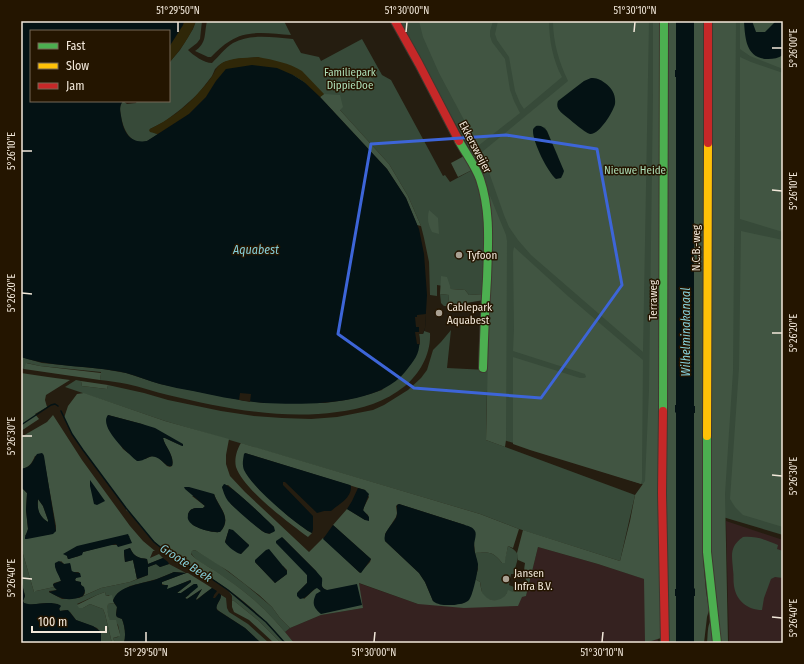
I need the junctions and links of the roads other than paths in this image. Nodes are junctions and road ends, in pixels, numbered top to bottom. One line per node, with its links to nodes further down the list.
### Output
1 (395, 21): 4 (street, Ekkersweijer)
2 (664, 21): 5 (street, Terraweg)
3 (708, 21): 6 (street, N.C.B.-weg)
4 (483, 368)
5 (665, 643)
6 (717, 643)

